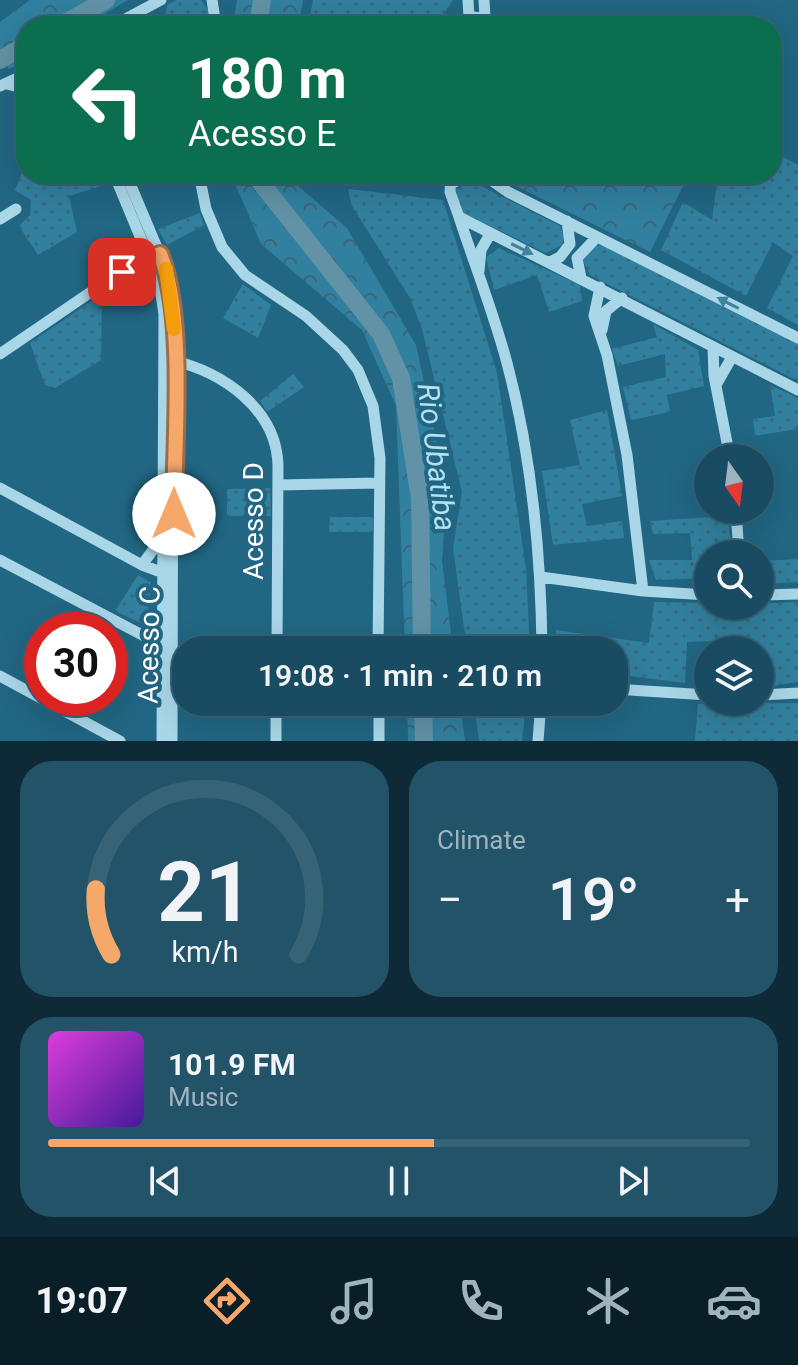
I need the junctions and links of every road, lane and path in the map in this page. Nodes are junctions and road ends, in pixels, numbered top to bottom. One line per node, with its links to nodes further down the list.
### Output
1 (161, 0): 2 (street)
2 (131, 16)
3 (119, 184): 14 (street, Acesso C)
4 (129, 184): 14 (street, Acesso C)
5 (201, 184): 29 (street)
6 (451, 184): 9 (street)
7 (496, 184): 11 (street)
8 (16, 209): 10 (street)
9 (459, 217): 12 (street); 16 (street)
10 (0, 219)
11 (567, 221): 13 (street); 15 (street)
12 (490, 234): 15 (street, one-way to 15); 16 (street)
13 (597, 237): 17 (street); 21 (street, one-way to 13)
14 (154, 256): 23 (street); 25 (street, Acesso C)
15 (550, 262): 17 (street)
16 (479, 276): 36 (street)
17 (581, 278): 18 (street)
18 (600, 287): 19 (street); 20 (street)
19 (622, 298): 20 (street); 22 (street)
20 (603, 338): 37 (street)
21 (798, 338)
22 (713, 347): 24 (street); 26 (street)
23 (0, 354)
24 (732, 357): 26 (street); 27 (street)
25 (170, 360): 30 (street, Acesso D); 32 (street, Acesso C); 35 (street, Acesso C)
26 (716, 386): 28 (street)
27 (798, 390)
28 (727, 444)
29 (378, 483): 30 (street); 44 (street)
30 (278, 485): 43 (street, Acesso D)
31 (0, 488): 34 (street)
32 (164, 536): 34 (street); 35 (street, Acesso C)
33 (0, 560): 42 (street)
34 (142, 565): 35 (street)
35 (169, 575): 41 (street, Acesso C)
36 (541, 577): 37 (street); 45 (street)
37 (643, 591): 38 (street)
38 (694, 594)
39 (798, 594): 40 (street)
40 (774, 595)
41 (168, 629): 42 (street); 46 (street, Acesso C)
42 (144, 636): 46 (street)
43 (277, 636)
44 (378, 636)
45 (542, 636)
46 (167, 653): 56 (street, Acesso C); 57 (street, Acesso C)
47 (0, 676): 55 (street)
48 (628, 690): 50 (street)
49 (798, 693): 51 (street)
50 (694, 694)
51 (774, 694)
52 (276, 716): 58 (street)
53 (379, 716): 59 (street)
54 (540, 716): 60 (street)
55 (120, 741)
56 (162, 741)
57 (172, 741)
58 (276, 741)
59 (379, 741)
60 (538, 741)

